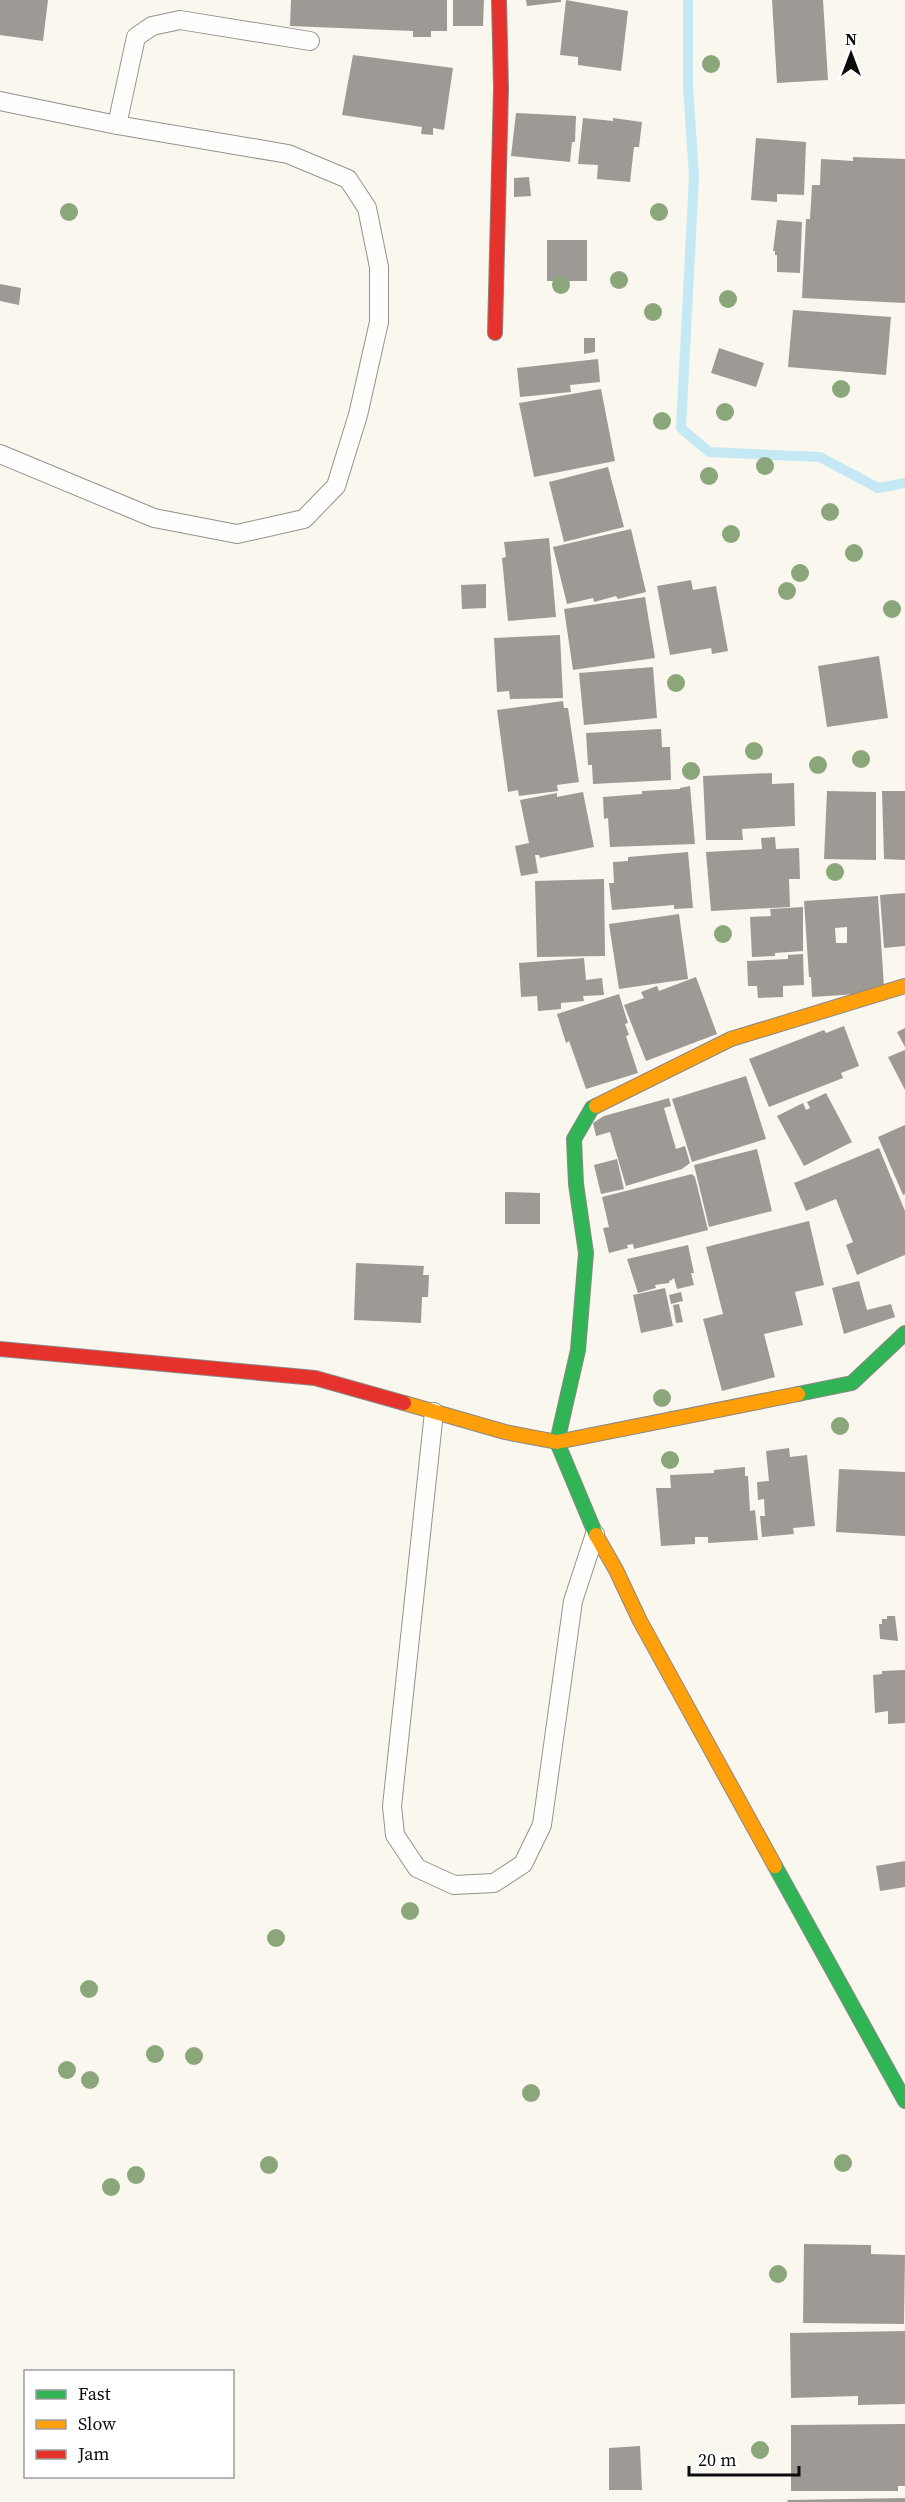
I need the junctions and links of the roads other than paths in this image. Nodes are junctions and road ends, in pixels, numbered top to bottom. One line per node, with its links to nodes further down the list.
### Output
1 (499, 0): 5 (street)
2 (310, 41): 4 (lane)
3 (0, 101): 4 (lane)
4 (117, 125): 6 (lane)
5 (495, 333)
6 (0, 454)
7 (905, 987): 11 (street)
8 (905, 1333): 11 (street)
9 (0, 1350): 10 (street)
10 (434, 1412): 11 (street); 12 (lane)
11 (556, 1442): 12 (street)
12 (595, 1534): 13 (street)
13 (905, 2101)

